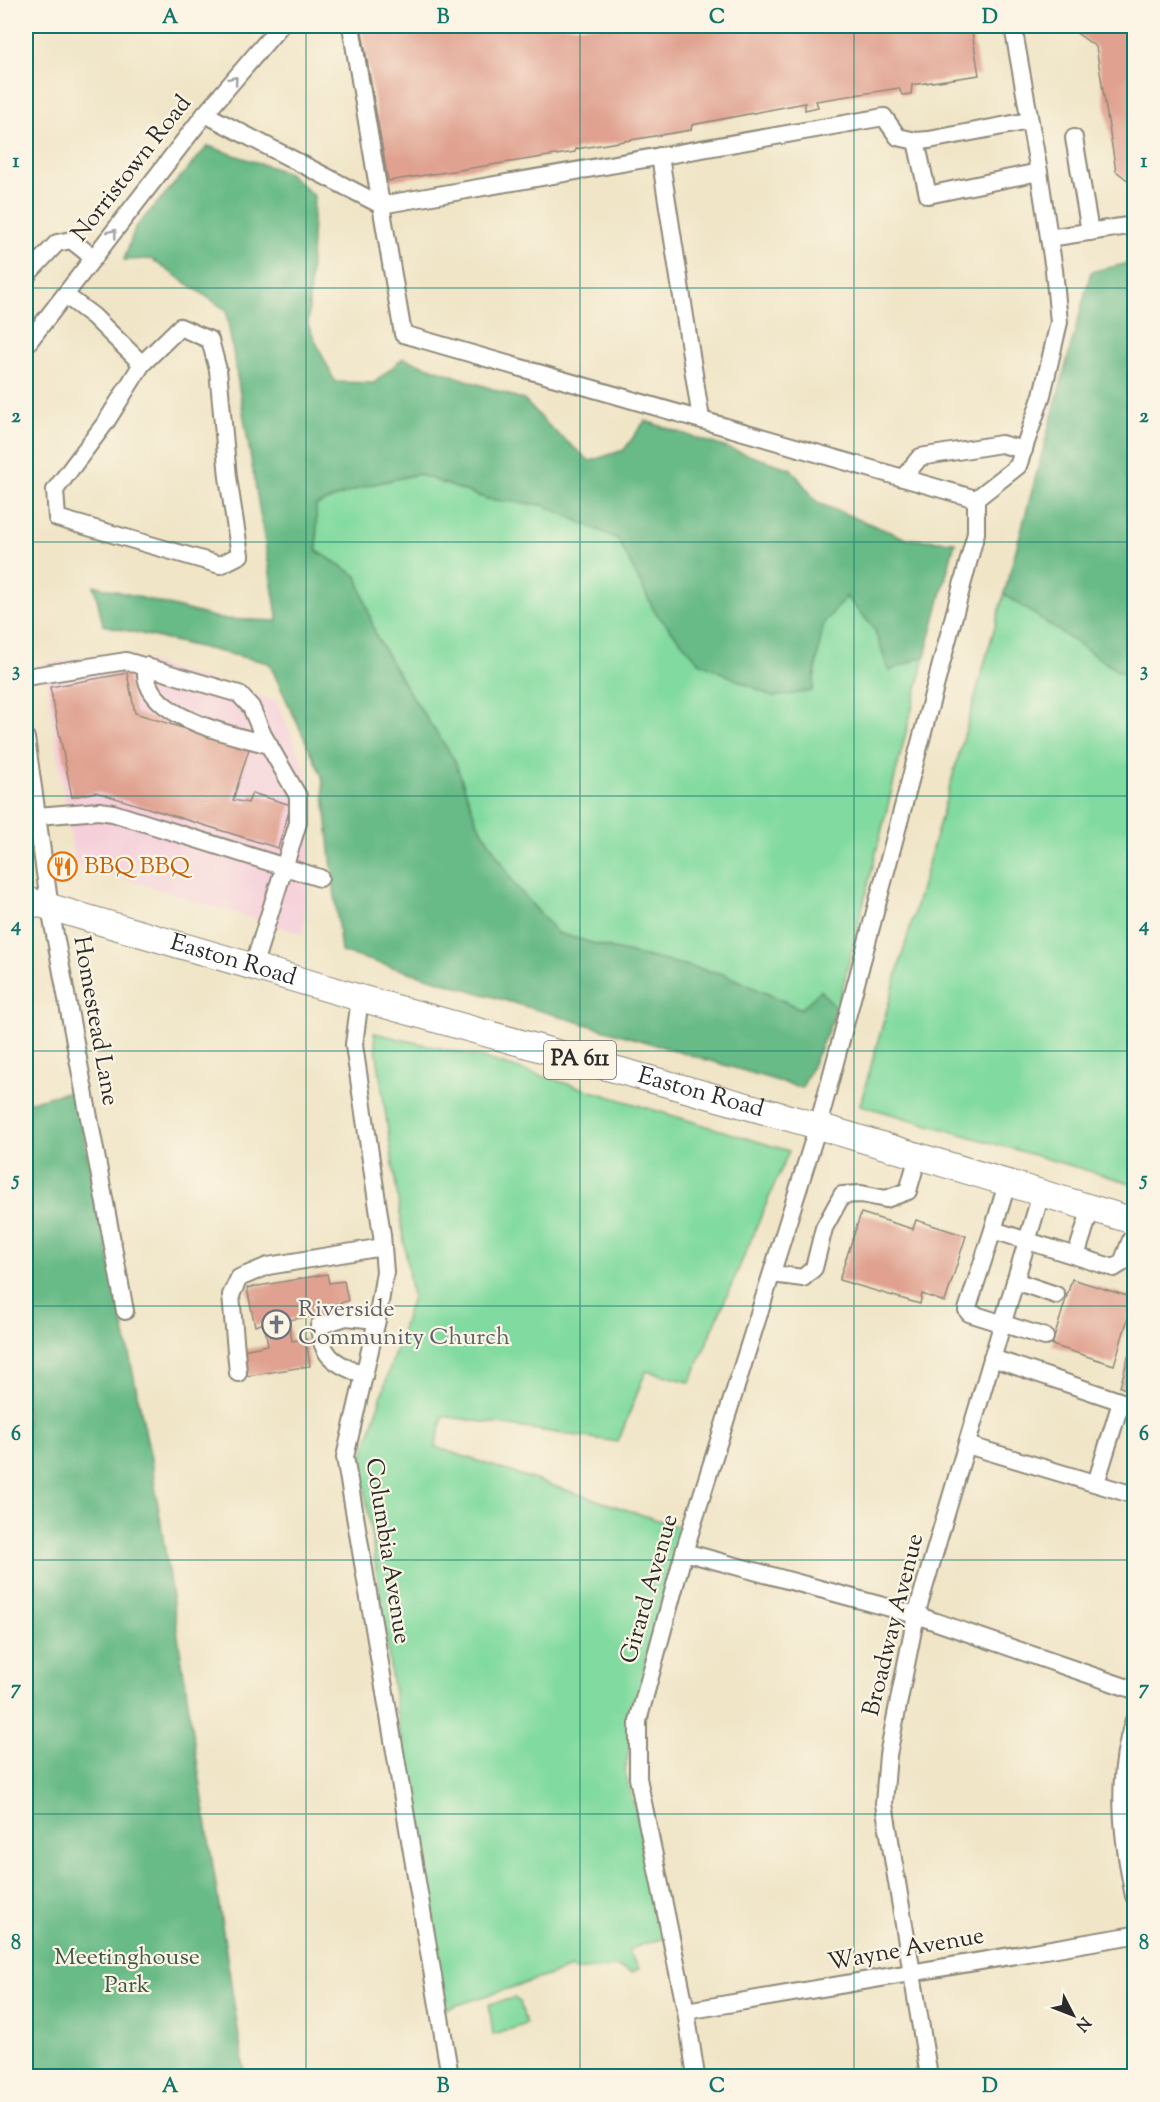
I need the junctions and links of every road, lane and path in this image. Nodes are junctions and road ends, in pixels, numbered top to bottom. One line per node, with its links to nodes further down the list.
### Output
1 (280, 26): 4 (street, Norristown Road, one-way to 1)
2 (351, 26): 10 (street)
3 (1013, 26): 5 (street)
4 (206, 114): 10 (street); 14 (street, Norristown Road, one-way to 4)
5 (1029, 121): 7 (street); 9 (street)
6 (1074, 138): 12 (street)
7 (916, 141): 8 (street); 9 (street)
8 (660, 156): 10 (street); 19 (street)
9 (1040, 172): 13 (street)
10 (381, 205): 19 (street)
11 (1134, 225): 12 (street)
12 (1090, 232): 13 (street)
13 (1049, 238): 20 (street)
14 (94, 258): 15 (street); 16 (street, Norristown Road)
15 (26, 276)
16 (65, 295): 17 (street, Norristown Road); 18 (street)
17 (26, 345)
18 (142, 364): 18 (street)
19 (701, 419): 21 (street)
20 (1024, 450): 21 (street); 22 (street)
21 (903, 478): 22 (street)
22 (976, 499): 34 (street, Girard Avenue)
23 (146, 666): 24 (street); 26 (street); 26 (street)
24 (26, 677)
25 (26, 738): 27 (street, Homestead Lane)
26 (269, 745): 28 (street)
27 (37, 816): 28 (street); 31 (street, Homestead Lane)
28 (284, 867): 29 (street); 32 (street)
29 (321, 878)
30 (26, 900): 31 (highway, Easton Road / PA 611)
31 (50, 908): 32 (highway, Easton Road / PA 611); 48 (street, Homestead Lane)
32 (253, 967): 33 (highway, Easton Road / PA 611)
33 (360, 998): 34 (highway, Easton Road / PA 611); 43 (street, Columbia Avenue)
34 (818, 1126): 35 (highway, Easton Road / PA 611); 45 (street, Girard Avenue)
35 (918, 1156): 36 (highway, Easton Road / PA 611); 45 (street)
36 (1007, 1184): 37 (highway, Easton Road / PA 611); 40 (street)
37 (1041, 1194): 38 (highway, Easton Road / PA 611); 42 (street, Broadway Avenue)
38 (1091, 1208): 39 (highway, Easton Road / PA 611); 44 (street)
39 (1134, 1221)
40 (993, 1230): 42 (street); 50 (street)
41 (1134, 1232): 44 (street)
42 (1027, 1240): 44 (street); 46 (street, Broadway Avenue)
43 (383, 1246): 49 (street, Columbia Avenue); 53 (street)
44 (1076, 1256)
45 (772, 1274): 59 (street, Girard Avenue)
46 (1015, 1281): 47 (street); 50 (street, Broadway Avenue)
47 (1056, 1295)
48 (125, 1311)
49 (377, 1320): 54 (street, Columbia Avenue); 54 (street)
50 (1002, 1324): 51 (street); 52 (street, Broadway Avenue)
51 (1046, 1337)
52 (992, 1358): 55 (street); 56 (street, Broadway Avenue)
53 (238, 1373)
54 (364, 1376): 67 (street, Columbia Avenue)
55 (1128, 1404): 57 (street)
56 (967, 1446): 57 (street); 60 (street, Broadway Avenue)
57 (1096, 1483): 58 (street)
58 (1134, 1495)
59 (684, 1552): 60 (street); 66 (street, Girard Avenue)
60 (916, 1615): 61 (street); 65 (street, Broadway Avenue)
61 (1134, 1690)
62 (1134, 1720): 63 (street)
63 (1134, 1896)
64 (1134, 1935): 65 (street, Wayne Avenue)
65 (913, 1973): 66 (street, Wayne Avenue); 69 (street, Broadway Avenue)
66 (686, 2011): 68 (street, Girard Avenue)
67 (450, 2076)
68 (696, 2076)
69 (929, 2076)

